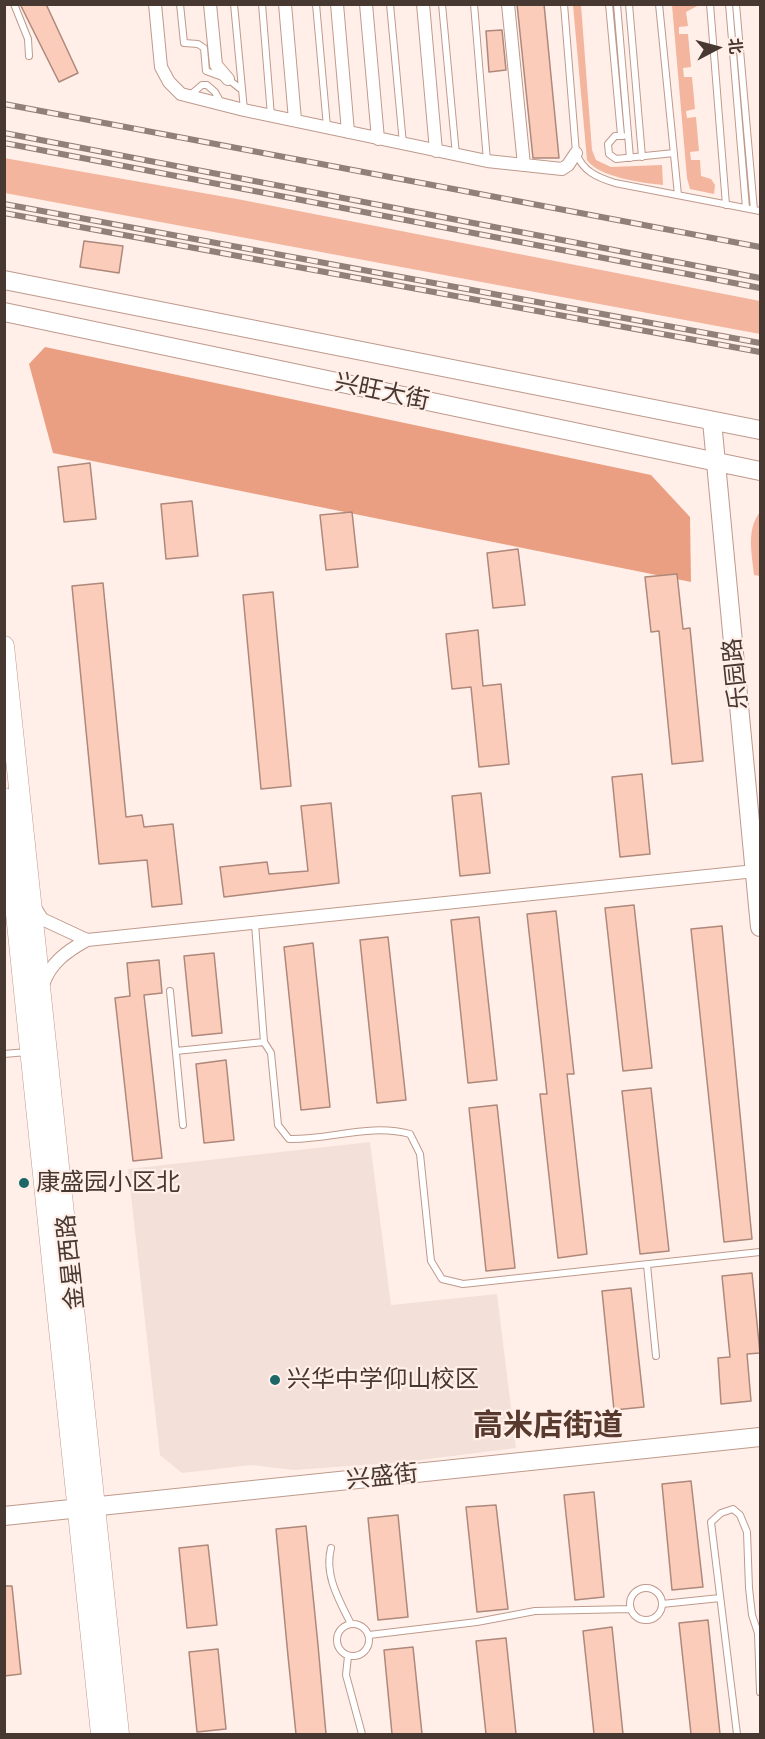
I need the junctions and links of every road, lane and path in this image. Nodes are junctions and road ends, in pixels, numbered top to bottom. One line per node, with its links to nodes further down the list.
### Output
1 (14, 4): 24 (lane)
2 (156, 4): 27 (street)
3 (180, 4): 25 (lane)
4 (210, 4): 25 (street)
5 (234, 4): 26 (lane)
6 (262, 4): 28 (lane)
7 (285, 4): 29 (street)
8 (316, 4): 30 (lane)
9 (336, 4): 31 (street)
10 (366, 4): 33 (street)
11 (390, 4): 35 (lane)
12 (423, 4): 36 (street)
13 (442, 4): 39 (lane)
14 (474, 4): 42 (lane)
15 (508, 4): 43 (street)
16 (564, 4): 37 (lane)
17 (609, 4): 32 (lane)
18 (617, 4): 34 (lane)
19 (629, 4): 40 (lane)
20 (659, 4): 38 (lane)
21 (710, 4): 45 (lane)
22 (729, 4): 46 (lane)
23 (736, 4): 47 (lane)
24 (29, 56)
25 (228, 79): 26 (lane)
26 (242, 90): 27 (lane)
27 (244, 110): 28 (street)
28 (272, 116): 29 (street)
29 (295, 120): 30 (street)
30 (327, 127): 31 (street)
31 (348, 132): 33 (street)
32 (621, 135): 34 (lane); 41 (lane)
33 (378, 139): 35 (street)
34 (629, 143): 41 (lane)
35 (403, 144): 36 (street)
36 (436, 151): 39 (street)
37 (576, 153): 43 (street); 44 (lane)
38 (674, 153): 40 (lane); 44 (lane)
39 (456, 155): 42 (street)
40 (642, 157): 41 (lane)
41 (630, 158)
42 (487, 161): 43 (street)
43 (524, 165)
44 (678, 195): 45 (lane)
45 (726, 205): 46 (lane)
46 (746, 208): 47 (lane)
47 (757, 211)
48 (4, 280): 50 (main road, 兴旺大街)
49 (4, 312): 52 (main road, 兴旺大街)
50 (712, 421): 51 (main road, 兴旺大街); 52 (main road, 乐园路)
51 (760, 430)
52 (716, 463): 53 (main road, 兴旺大街); 57 (main road, 乐园路)
53 (760, 471)
54 (4, 646): 58 (main road, 金星西路)
55 (4, 798): 56 (main road, 金星西路)
56 (8, 859): 66 (main road, 金星西路)
57 (755, 871): 59 (street); 60 (main road, 乐园路)
58 (32, 903): 61 (street); 62 (main road, 金星西路)
59 (255, 924): 61 (street); 64 (lane)
60 (760, 927)
61 (87, 940): 62 (street)
62 (42, 991): 73 (main road, 金星西路)
63 (170, 991): 65 (lane)
64 (264, 1042): 65 (lane); 70 (lane)
65 (176, 1051): 68 (lane)
66 (31, 1052): 67 (lane); 74 (main road, 金星西路)
67 (4, 1054)
68 (183, 1125)
69 (760, 1252): 70 (lane)
70 (647, 1265): 71 (lane)
71 (656, 1356)
72 (760, 1437): 73 (main road, 兴盛街)
73 (97, 1506): 74 (main road, 兴盛街); 85 (main road, 金星西路)
74 (76, 1508): 75 (main road, 兴盛街); 84 (main road, 金星西路)
75 (4, 1516)
76 (331, 1548): 80 (lane)
77 (720, 1598): 78 (lane); 83 (lane); 87 (lane)
78 (662, 1604): 79 (lane); 79 (lane)
79 (631, 1609): 81 (lane)
80 (351, 1624): 81 (lane); 82 (lane)
81 (369, 1635): 82 (lane)
82 (348, 1656): 86 (lane)
83 (760, 1692)
84 (101, 1734)
85 (119, 1734)
86 (362, 1734)
87 (736, 1734)

